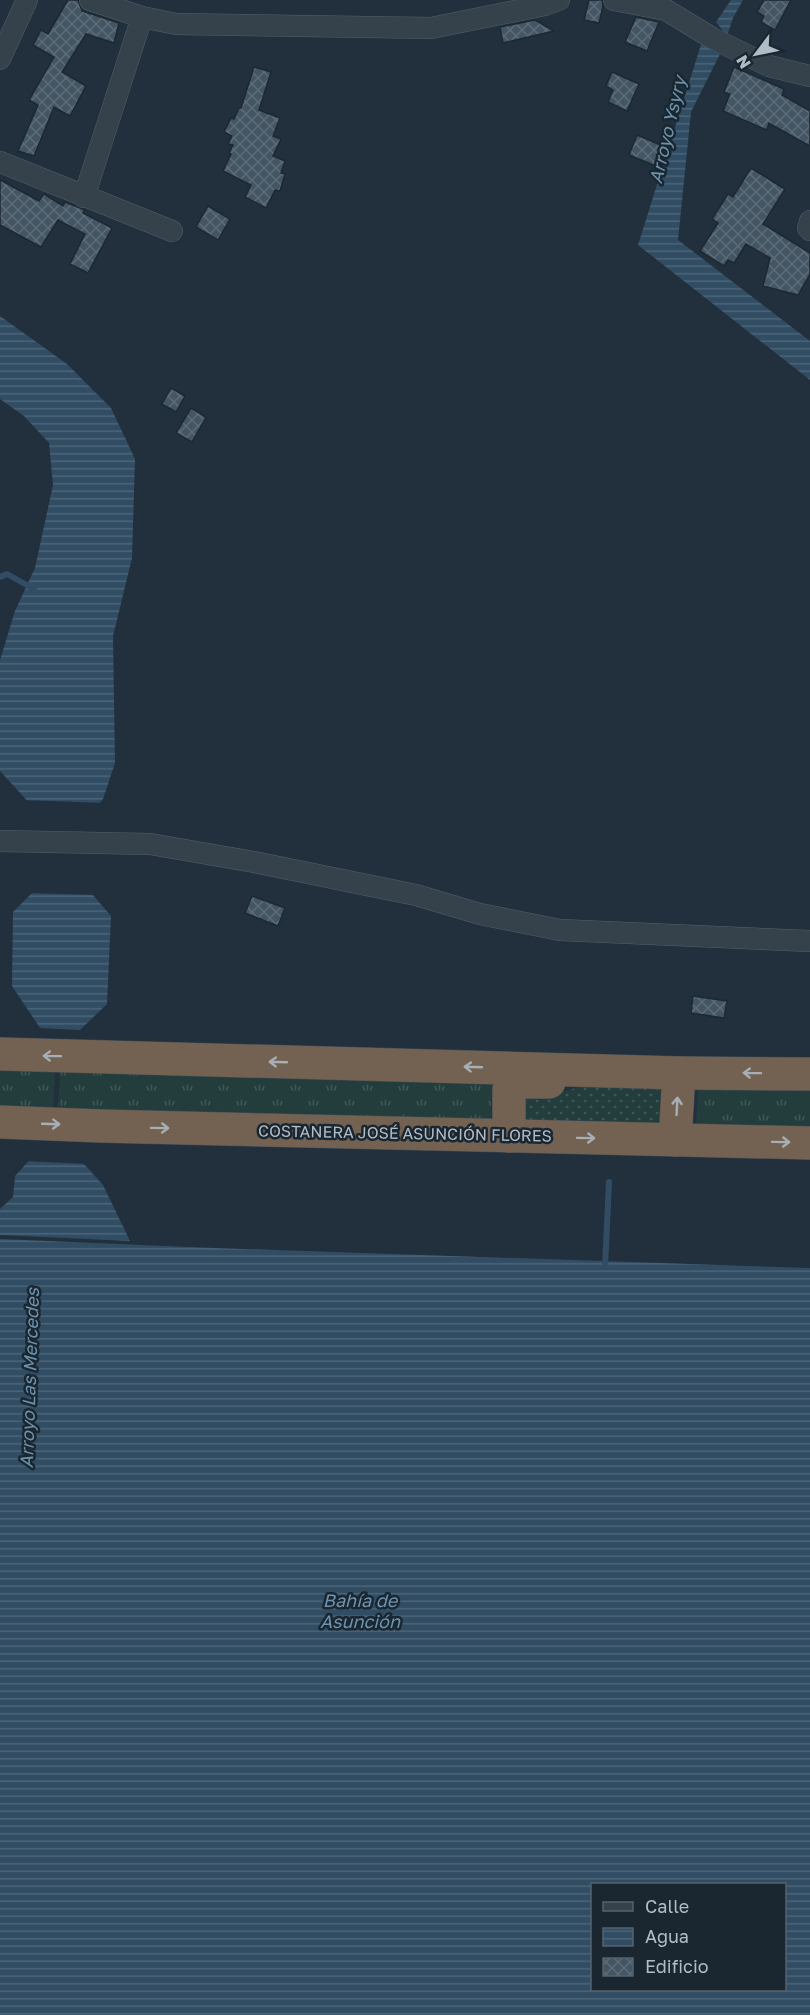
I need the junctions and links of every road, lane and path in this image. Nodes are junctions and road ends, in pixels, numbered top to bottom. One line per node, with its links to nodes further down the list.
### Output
1 (27, 0): 6 (street)
2 (90, 0): 5 (street)
3 (559, 0): 5 (street)
4 (614, 0): 7 (street)
5 (142, 17): 9 (street)
6 (0, 59)
7 (810, 76)
8 (0, 162): 9 (street)
9 (84, 197): 12 (street)
10 (810, 221): 11 (street)
11 (810, 230)
12 (172, 231)
13 (0, 841): 14 (street)
14 (810, 941)
15 (0, 1054): 16 (highway, one-way to 15)
16 (580, 1070): 17 (highway); 20 (highway)
17 (680, 1072): 18 (highway, one-way to 17); 21 (highway, one-way to 17)
18 (810, 1074)
19 (0, 1122): 20 (highway, COSTANERA JOSÉ ASUNCIÓN FLORES, one-way to 20)
20 (509, 1136): 21 (highway, COSTANERA JOSÉ ASUNCIÓN FLORES, one-way to 21)
21 (675, 1140): 22 (highway, COSTANERA JOSÉ ASUNCIÓN FLORES, one-way to 22)
22 (810, 1143)

